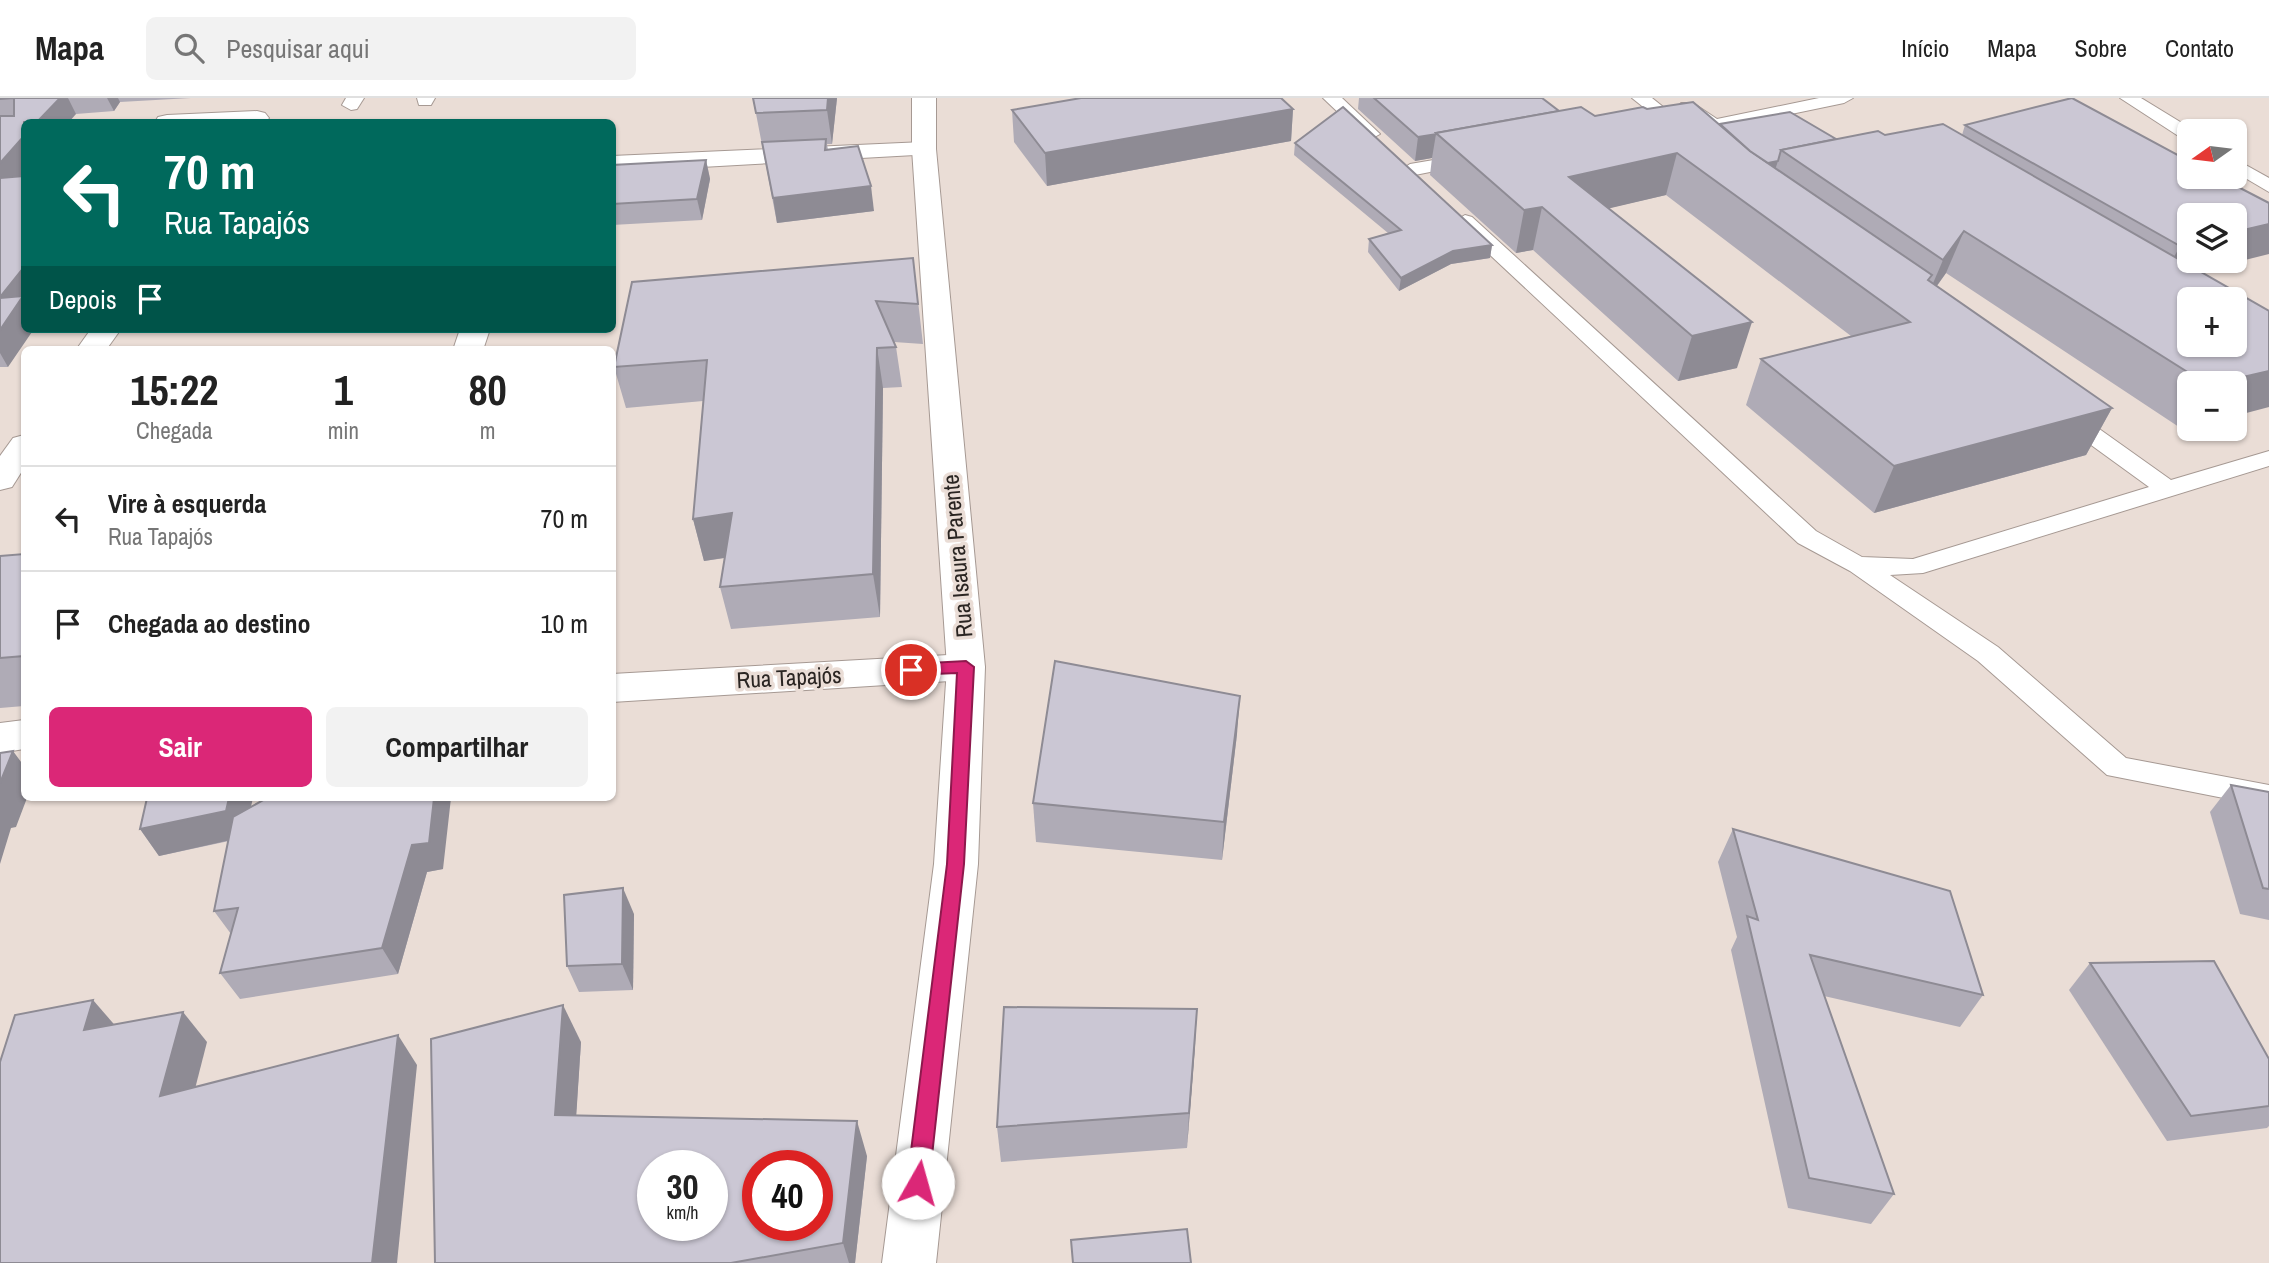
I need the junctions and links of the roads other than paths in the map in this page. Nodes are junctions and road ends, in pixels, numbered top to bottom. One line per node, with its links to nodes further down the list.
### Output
1 (271, 98): 8 (street)
2 (924, 98): 13 (street, Rua Isaura Parente)
3 (1332, 98): 16 (lane)
4 (1641, 98): 9 (lane)
5 (1674, 98): 6 (lane)
6 (1844, 98)
7 (2129, 98): 11 (lane)
8 (257, 119)
9 (1673, 121): 10 (lane); 12 (lane)
10 (1647, 125)
11 (2177, 128)
12 (1701, 145)
13 (924, 149): 15 (street); 27 (street, Rua Isaura Parente)
14 (1489, 155): 16 (lane)
15 (616, 164)
16 (1410, 170): 19 (lane)
17 (2247, 172): 18 (lane)
18 (2269, 186)
19 (1430, 188)
20 (1450, 207): 26 (lane)
21 (2053, 407): 25 (lane)
22 (21, 449): 24 (street)
23 (2269, 458): 25 (lane)
24 (0, 480)
25 (2166, 488): 26 (lane)
26 (1857, 565): 31 (lane)
27 (966, 667): 28 (street, Rua Tapajós); 32 (street, Rua Isaura Parente)
28 (616, 688)
29 (21, 735): 30 (street)
30 (0, 738)
31 (2269, 796)
32 (909, 1263)

